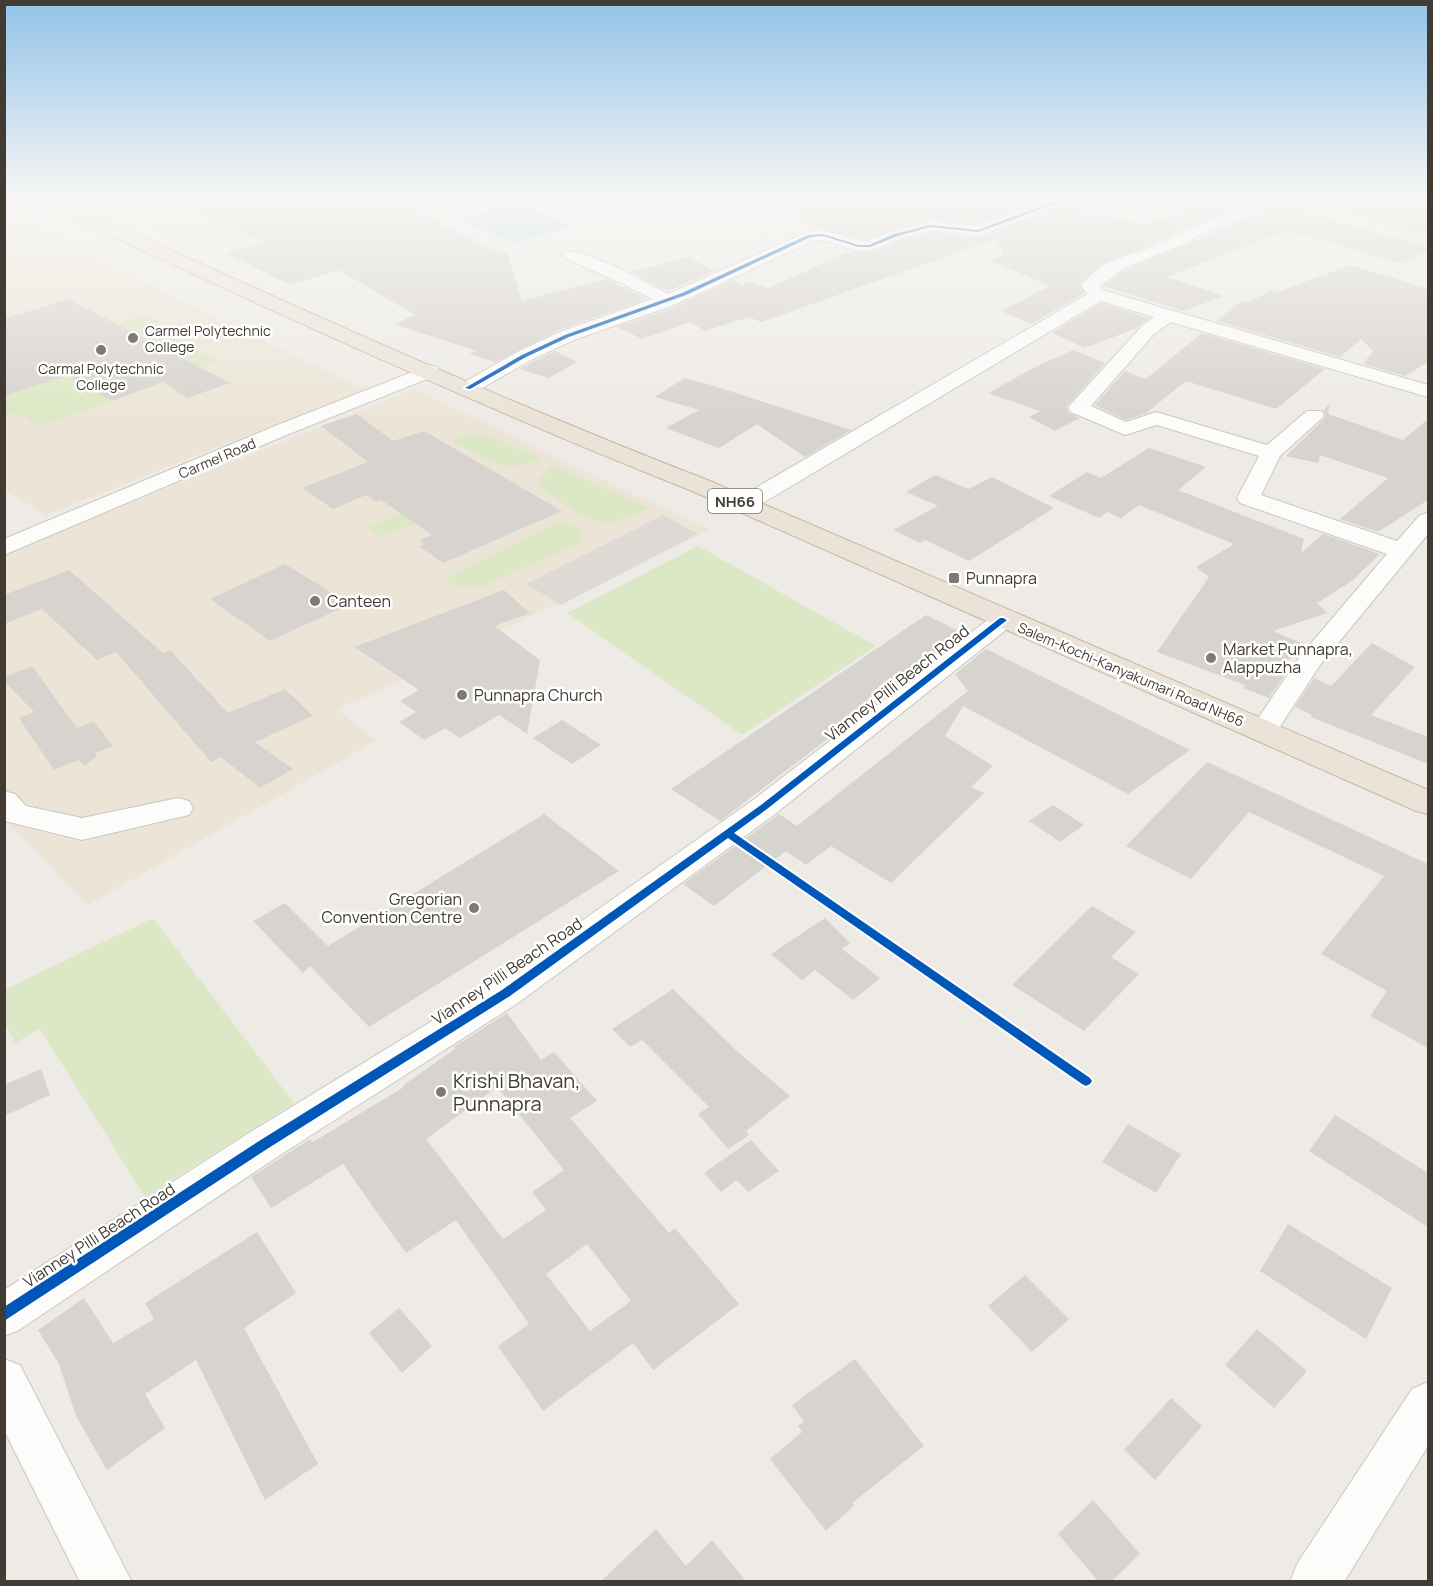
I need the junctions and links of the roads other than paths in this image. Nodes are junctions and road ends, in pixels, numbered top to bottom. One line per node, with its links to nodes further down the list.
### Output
1 (204, 272): 8 (highway, Salem-Kochi-Kanyakumari Road NH66 / NH66)
2 (611, 272): 6 (street)
3 (731, 272): 6 (street)
4 (1104, 272): 5 (street)
5 (1099, 295): 7 (street); 13 (street)
6 (668, 301): 9 (street)
7 (1168, 315): 10 (street); 12 (street)
8 (430, 371): 9 (highway, Salem-Kochi-Kanyakumari Road NH66 / NH66); 15 (street, Carmel Road)
9 (468, 388): 13 (highway, Salem-Kochi-Kanyakumari Road NH66 / NH66)
10 (1428, 391)
11 (1314, 415): 12 (street)
12 (1271, 453): 14 (street)
13 (743, 505): 16 (highway, Salem-Kochi-Kanyakumari Road NH66 / NH66)
14 (1418, 538): 17 (street)
15 (4, 548)
16 (1003, 620): 17 (highway, Salem-Kochi-Kanyakumari Road NH66 / NH66); 21 (street, Vianney Pilli Beach Road)
17 (1264, 730): 19 (highway, Salem-Kochi-Kanyakumari Road NH66 / NH66)
18 (4, 801): 20 (street)
19 (1428, 803)
20 (178, 808)
21 (4, 1314)
22 (4, 1381): 24 (street)
23 (1428, 1405): 25 (street)
24 (107, 1581)
25 (1316, 1581)

